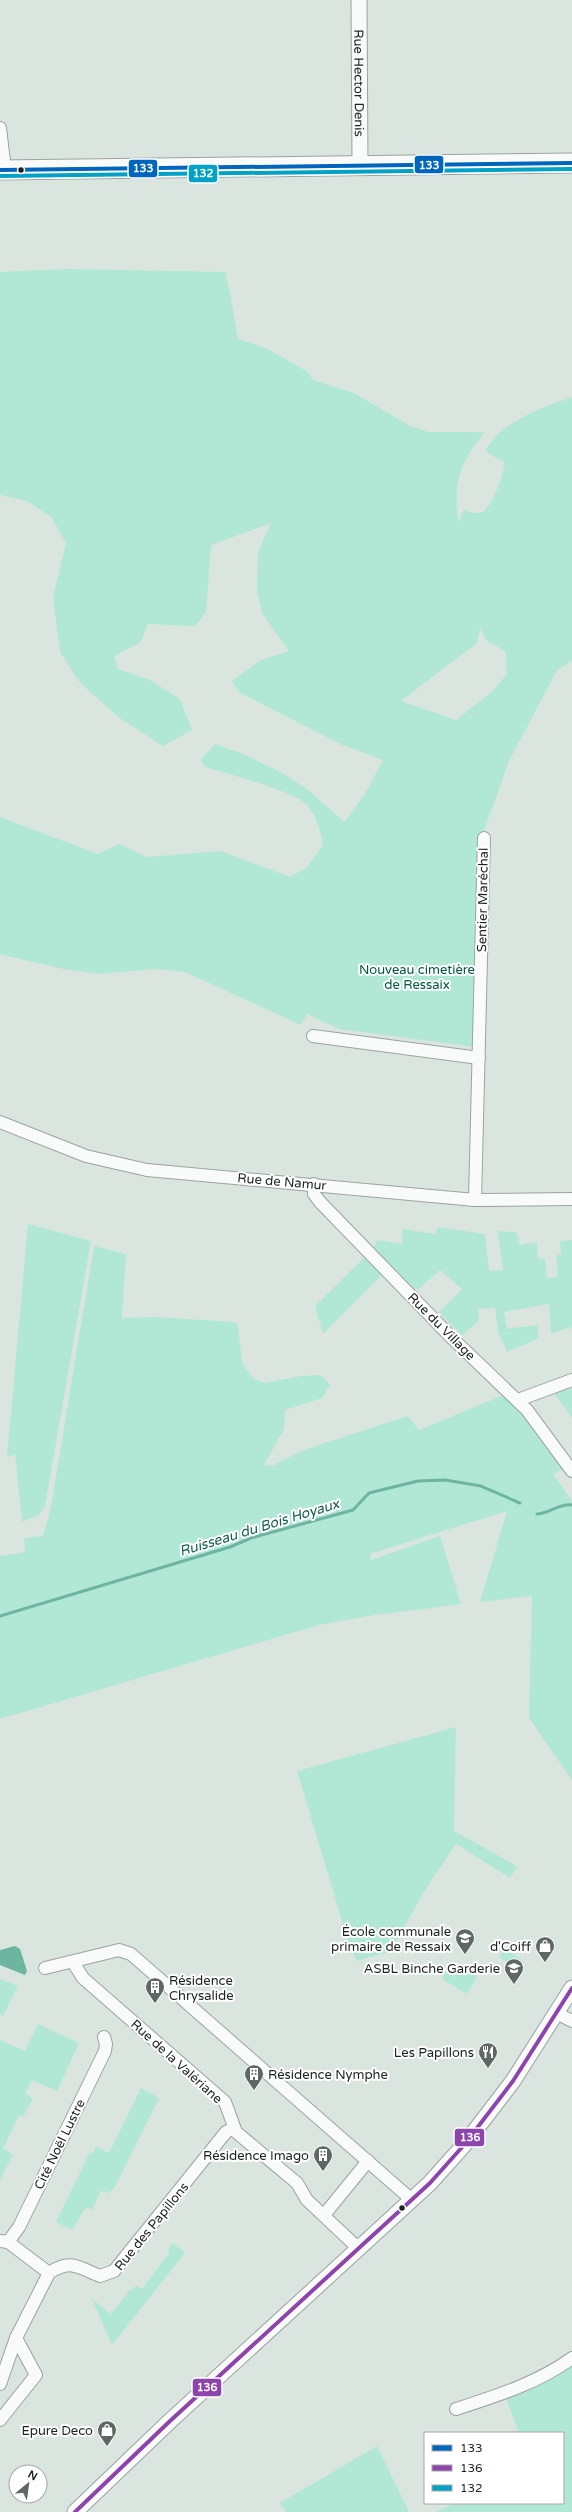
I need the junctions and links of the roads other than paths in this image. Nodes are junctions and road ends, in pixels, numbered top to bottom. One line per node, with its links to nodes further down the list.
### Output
1 (359, 0): 4 (street, Rue Hector Denis)
2 (0, 128): 5 (street)
3 (572, 163): 4 (main road)
4 (360, 165): 5 (main road)
5 (2, 170)
6 (484, 838): 8 (street, Sentier Maréchal)
7 (313, 1036): 8 (street)
8 (480, 1058): 12 (street, Sentier Maréchal)
9 (0, 1122): 10 (street, Rue de Namur)
10 (314, 1184): 12 (street, Rue de Namur); 14 (street, Rue du Village)
11 (572, 1199): 12 (street, Rue de Namur)
12 (475, 1200)
13 (572, 1380): 14 (street)
14 (514, 1397): 15 (street, Rue du Village)
15 (572, 1471)
16 (73, 1962): 17 (street); 22 (street, Rue de la Valériane); 23 (street)
17 (45, 1968)
18 (572, 1988): 19 (street)
19 (556, 2013): 20 (street); 24 (street)
20 (572, 2021)
21 (104, 2037): 26 (street, Cité Noël Lustre)
22 (234, 2128): 25 (street, Rue de la Valériane); 28 (street, Rue des Papillons)
23 (368, 2161): 24 (street); 25 (street)
24 (412, 2200): 27 (street)
25 (324, 2214): 27 (street, Rue de la Valériane)
26 (4, 2241): 28 (street)
27 (360, 2249): 34 (street)
28 (49, 2273): 29 (street)
29 (16, 2338): 31 (street); 33 (street)
30 (572, 2358): 32 (street)
31 (0, 2384)
32 (456, 2409)
33 (0, 2420)
34 (74, 2512)

